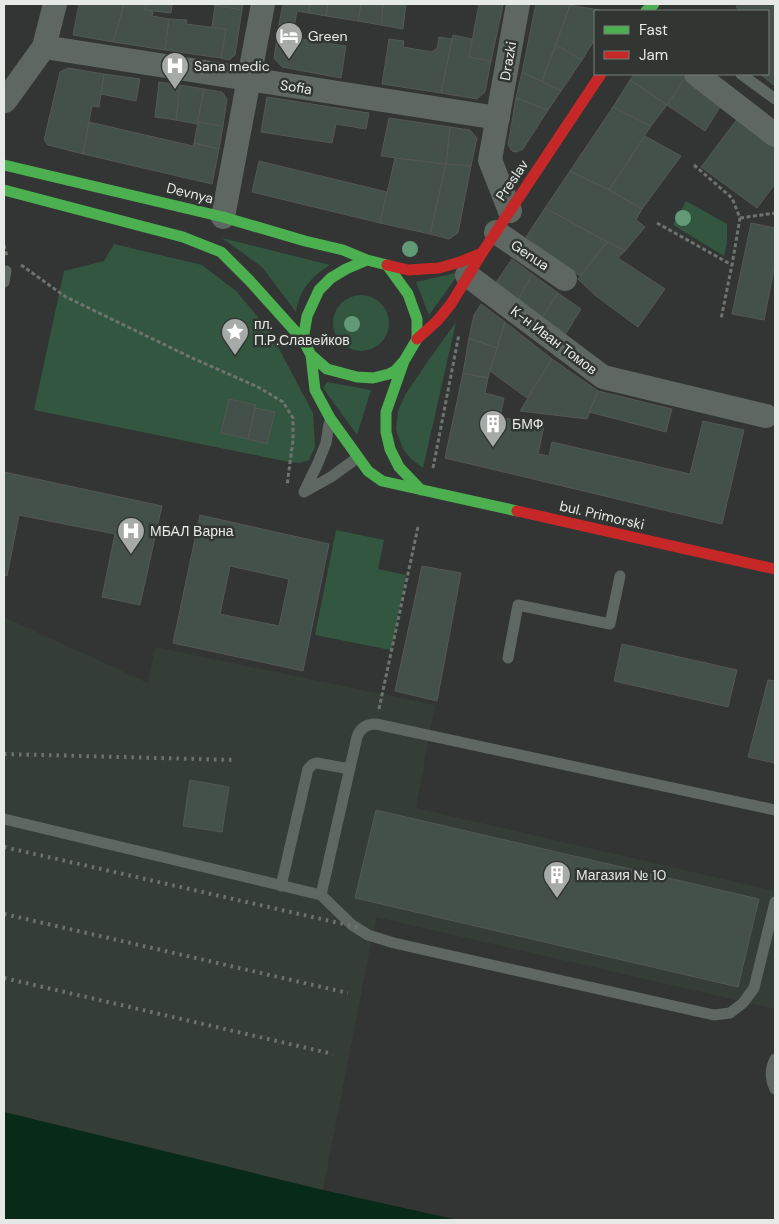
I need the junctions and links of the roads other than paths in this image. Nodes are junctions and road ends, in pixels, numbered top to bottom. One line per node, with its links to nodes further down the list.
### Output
1 (54, 4): 4 (street)
2 (263, 4): 8 (street)
3 (518, 4): 11 (street, Drazki)
4 (54, 49): 8 (street, Sofia); 10 (street)
5 (600, 75): 15 (main road, Preslav)
6 (697, 75): 12 (street)
7 (742, 75): 9 (lane)
8 (250, 80): 11 (street, Sofia); 16 (street)
9 (775, 99)
10 (5, 101)
11 (498, 118): 15 (street, Drazki)
12 (775, 135)
13 (4, 165): 16 (main road, Devnya)
14 (4, 190): 24 (main road)
15 (510, 211): 17 (main road, Preslav)
16 (223, 217): 19 (main road, Devnya)
17 (496, 232): 18 (main road, Preslav); 22 (street, Genua)
18 (482, 252): 20 (main road, Devnya); 21 (main road, Preslav)
19 (367, 260): 20 (main road, Devnya); 24 (main road)
20 (387, 265): 23 (main road)
21 (468, 275): 23 (main road, Preslav); 29 (street, К-н Иван Томов)
22 (565, 279)
23 (417, 339): 26 (main road)
24 (303, 340): 25 (main road)
25 (311, 355): 27 (main road); 30 (main road)
26 (404, 361): 27 (main road); 33 (main road)
27 (389, 374): 28 (main road)
28 (381, 389)
29 (766, 416)
30 (330, 418): 32 (main road); 32 (lane)
31 (363, 440): 32 (main road)
32 (357, 458): 33 (main road)
33 (425, 490): 34 (main road, bul. Primorski)
34 (775, 569)
35 (620, 576): 36 (lane)
36 (508, 658)
37 (350, 769): 38 (lane); 40 (lane); 41 (lane)
38 (775, 810)
39 (4, 819): 40 (lane)
40 (281, 886): 41 (lane)
41 (321, 895): 42 (lane)
42 (775, 902)
43 (775, 1059): 44 (lane)
44 (775, 1089)

